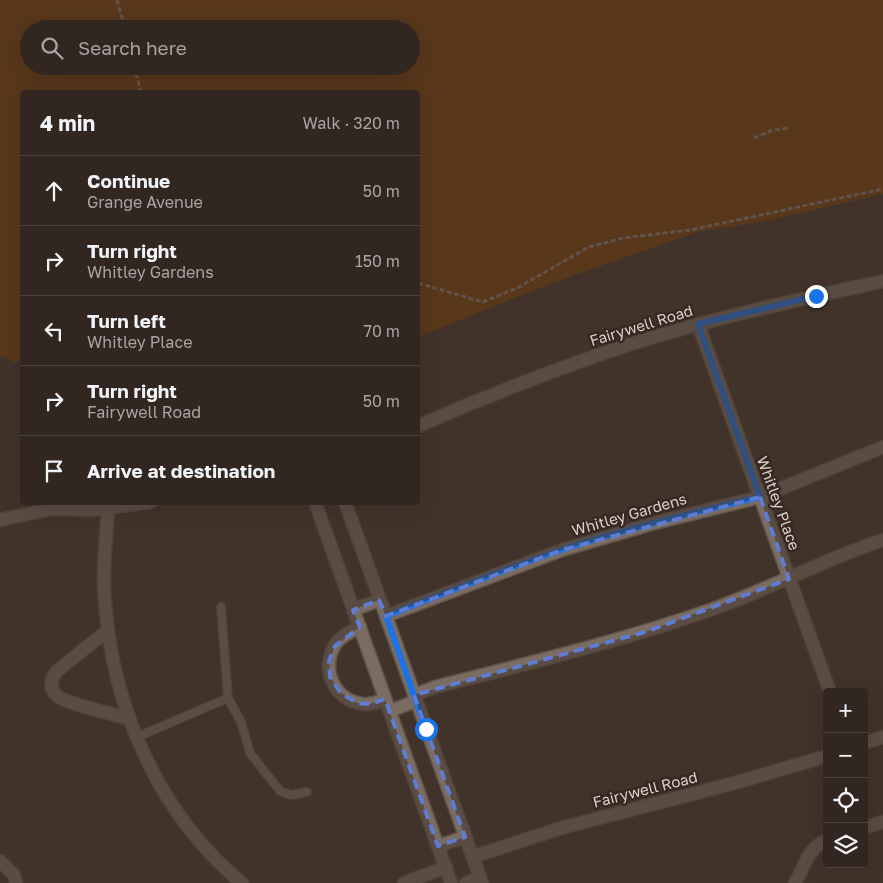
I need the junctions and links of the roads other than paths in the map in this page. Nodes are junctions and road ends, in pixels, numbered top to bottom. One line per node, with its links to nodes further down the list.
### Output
1 (883, 281): 2 (street, Fairywell Road)
2 (698, 324): 3 (street, Fairywell Road); 5 (street, Whitley Place)
3 (420, 425)
4 (883, 447): 5 (street, Whitley Gardens)
5 (760, 497): 12 (street, Whitley Place); 16 (street, Whitley Gardens)
6 (130, 505): 9 (street)
7 (317, 505): 15 (street)
8 (346, 505): 13 (street)
9 (108, 508): 10 (street); 18 (street)
10 (0, 520)
11 (883, 540): 12 (street)
12 (789, 579): 19 (street, Whitley Place); 21 (street)
13 (380, 600): 15 (street); 16 (street)
14 (221, 607): 20 (lane)
15 (353, 610): 17 (street)
16 (386, 616): 21 (street)
17 (360, 627): 22 (street); 22 (street)
18 (108, 630): 23 (street); 23 (street)
19 (829, 688)
20 (228, 698): 25 (lane); 28 (lane)
21 (415, 698): 22 (street); 31 (street)
22 (388, 705): 33 (street)
23 (130, 719): 25 (street)
24 (883, 736): 26 (street)
25 (136, 737): 39 (street)
26 (868, 742)
27 (823, 757): 34 (street, Fairywell Road)
28 (307, 792)
29 (883, 822): 30 (street)
30 (868, 827)
31 (465, 837): 33 (street); 34 (street)
32 (823, 842): 43 (street)
33 (438, 846): 36 (street)
34 (472, 857): 37 (street)
35 (0, 860): 38 (street)
36 (446, 867): 40 (street); 41 (street)
37 (481, 880): 42 (street)
38 (16, 883)
39 (242, 883)
40 (404, 883)
41 (452, 883)
42 (466, 883)
43 (796, 883)

